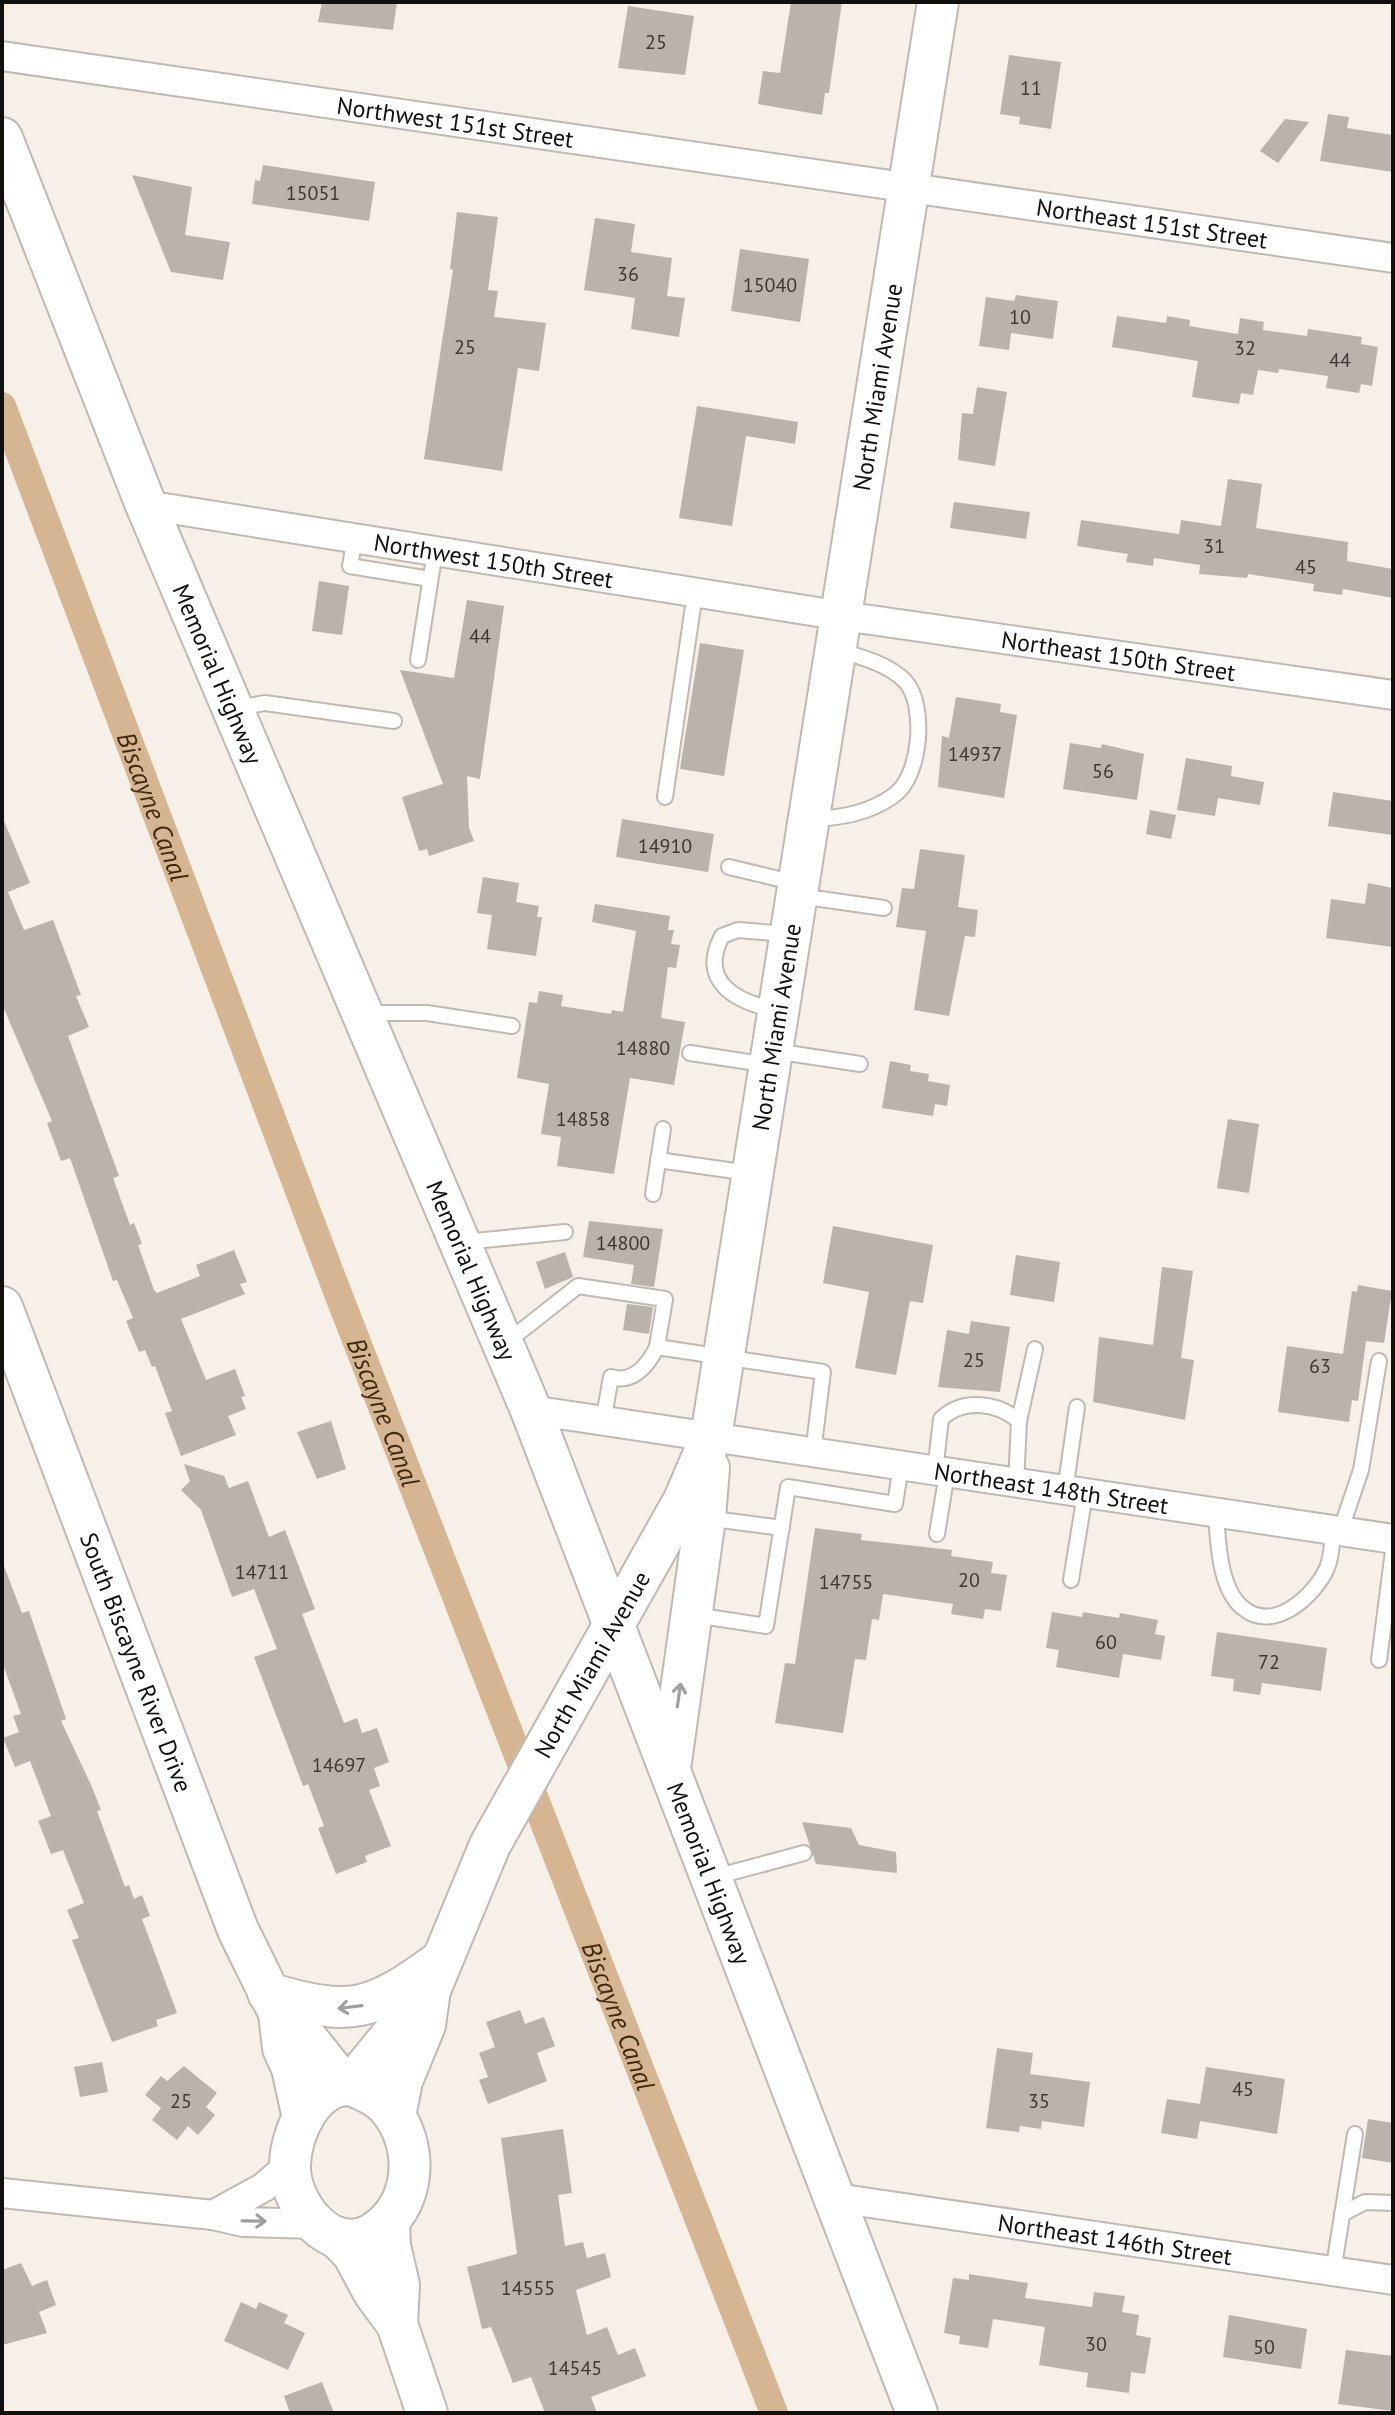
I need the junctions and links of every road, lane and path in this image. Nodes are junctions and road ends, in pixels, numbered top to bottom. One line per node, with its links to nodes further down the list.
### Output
1 (938, 2): 4 (street, North Miami Avenue)
2 (2, 56): 4 (street, Northwest 151st Street)
3 (2, 138): 6 (street, Memorial Highway)
4 (910, 186): 5 (street, Northeast 151st Street); 11 (street, North Miami Avenue)
5 (1393, 258)
6 (146, 505): 7 (street, Northwest 150th Street); 14 (street, Memorial Highway)
7 (355, 538): 8 (street, Northwest 150th Street); 9 (lane)
8 (435, 551): 9 (lane); 10 (street, Northwest 150th Street)
9 (430, 579): 12 (lane)
10 (695, 593): 11 (street, Northwest 150th Street); 16 (lane)
11 (840, 633): 13 (street, Northeast 150th Street); 17 (street, North Miami Avenue); 17 (lane)
12 (418, 660)
13 (1393, 695)
14 (233, 709): 15 (lane); 23 (street, Memorial Highway)
15 (394, 721)
16 (665, 797)
17 (810, 820): 19 (street, North Miami Avenue)
18 (729, 867): 19 (lane)
19 (799, 890): 20 (lane); 21 (street, North Miami Avenue)
20 (884, 908)
21 (792, 935): 22 (street, North Miami Avenue); 22 (lane)
22 (780, 1011): 26 (street, North Miami Avenue)
23 (362, 1013): 24 (lane); 33 (street, Memorial Highway)
24 (512, 1026)
25 (690, 1053): 26 (lane)
26 (773, 1058): 27 (lane); 30 (street, North Miami Avenue)
27 (860, 1064)
28 (663, 1129): 29 (lane)
29 (658, 1160): 30 (lane); 31 (lane)
30 (754, 1174): 38 (street, North Miami Avenue)
31 (653, 1194)
32 (565, 1232): 33 (lane)
33 (460, 1242): 35 (street, Memorial Highway)
34 (2, 1307): 65 (street, South Biscayne River Drive)
35 (503, 1345): 36 (lane); 41 (street, Memorial Highway)
36 (657, 1347): 38 (lane); 43 (lane)
37 (1035, 1349): 42 (lane)
38 (725, 1358): 44 (street, North Miami Avenue); 45 (lane)
39 (1379, 1361): 53 (lane)
40 (1077, 1407): 49 (lane)
41 (531, 1410): 43 (street, Northeast 148th Street); 59 (street, Memorial Highway)
42 (1019, 1421): 47 (lane); 48 (lane)
43 (603, 1422): 44 (street, Northeast 148th Street)
44 (711, 1437): 45 (street, Northeast 148th Street); 51 (street); 59 (street, North Miami Avenue)
45 (813, 1453): 46 (street, Northeast 148th Street)
46 (901, 1466): 47 (street, Northeast 148th Street); 52 (lane)
47 (941, 1472): 48 (street, Northeast 148th Street); 54 (lane)
48 (1016, 1484): 49 (street, Northeast 148th Street)
49 (1075, 1492): 50 (street, Northeast 148th Street); 57 (lane)
50 (1216, 1514): 53 (street, Northeast 148th Street); 53 (lane)
51 (705, 1518): 52 (lane); 58 (street)
52 (782, 1528): 58 (lane)
53 (1336, 1531): 55 (street, Northeast 148th Street)
54 (937, 1534)
55 (1393, 1539)
56 (1393, 1551): 60 (lane)
57 (1071, 1580)
58 (691, 1614): 61 (street, one-way to 58)
59 (613, 1626): 61 (street, Memorial Highway); 64 (street, North Miami Avenue)
60 (1379, 1660)
61 (669, 1773): 63 (street, Memorial Highway)
62 (804, 1853): 63 (lane)
63 (710, 1878): 72 (street, Memorial Highway)
64 (436, 1975): 65 (street, one-way to 65); 66 (street, North Miami Avenue); 67 (street, North Miami Avenue)
65 (274, 2003): 66 (street, South Biscayne River Drive); 68 (street, South Biscayne River Drive)
66 (348, 2085): 67 (street); 68 (street)
67 (395, 2116): 76 (street)
68 (303, 2118): 70 (street)
69 (1355, 2134): 74 (lane)
70 (290, 2164): 75 (street); 77 (street)
71 (2, 2193): 75 (street)
72 (836, 2198): 78 (street, Northeast 146th Street); 82 (street, Memorial Highway)
73 (1393, 2203): 74 (lane)
74 (1342, 2214): 78 (lane)
75 (213, 2215): 77 (street, one-way to 77)
76 (389, 2221): 77 (street); 80 (street)
77 (326, 2231): 80 (street)
78 (1333, 2272): 79 (street, Northeast 146th Street)
79 (1393, 2280)
80 (397, 2324): 81 (street)
81 (427, 2413)
82 (917, 2413)

